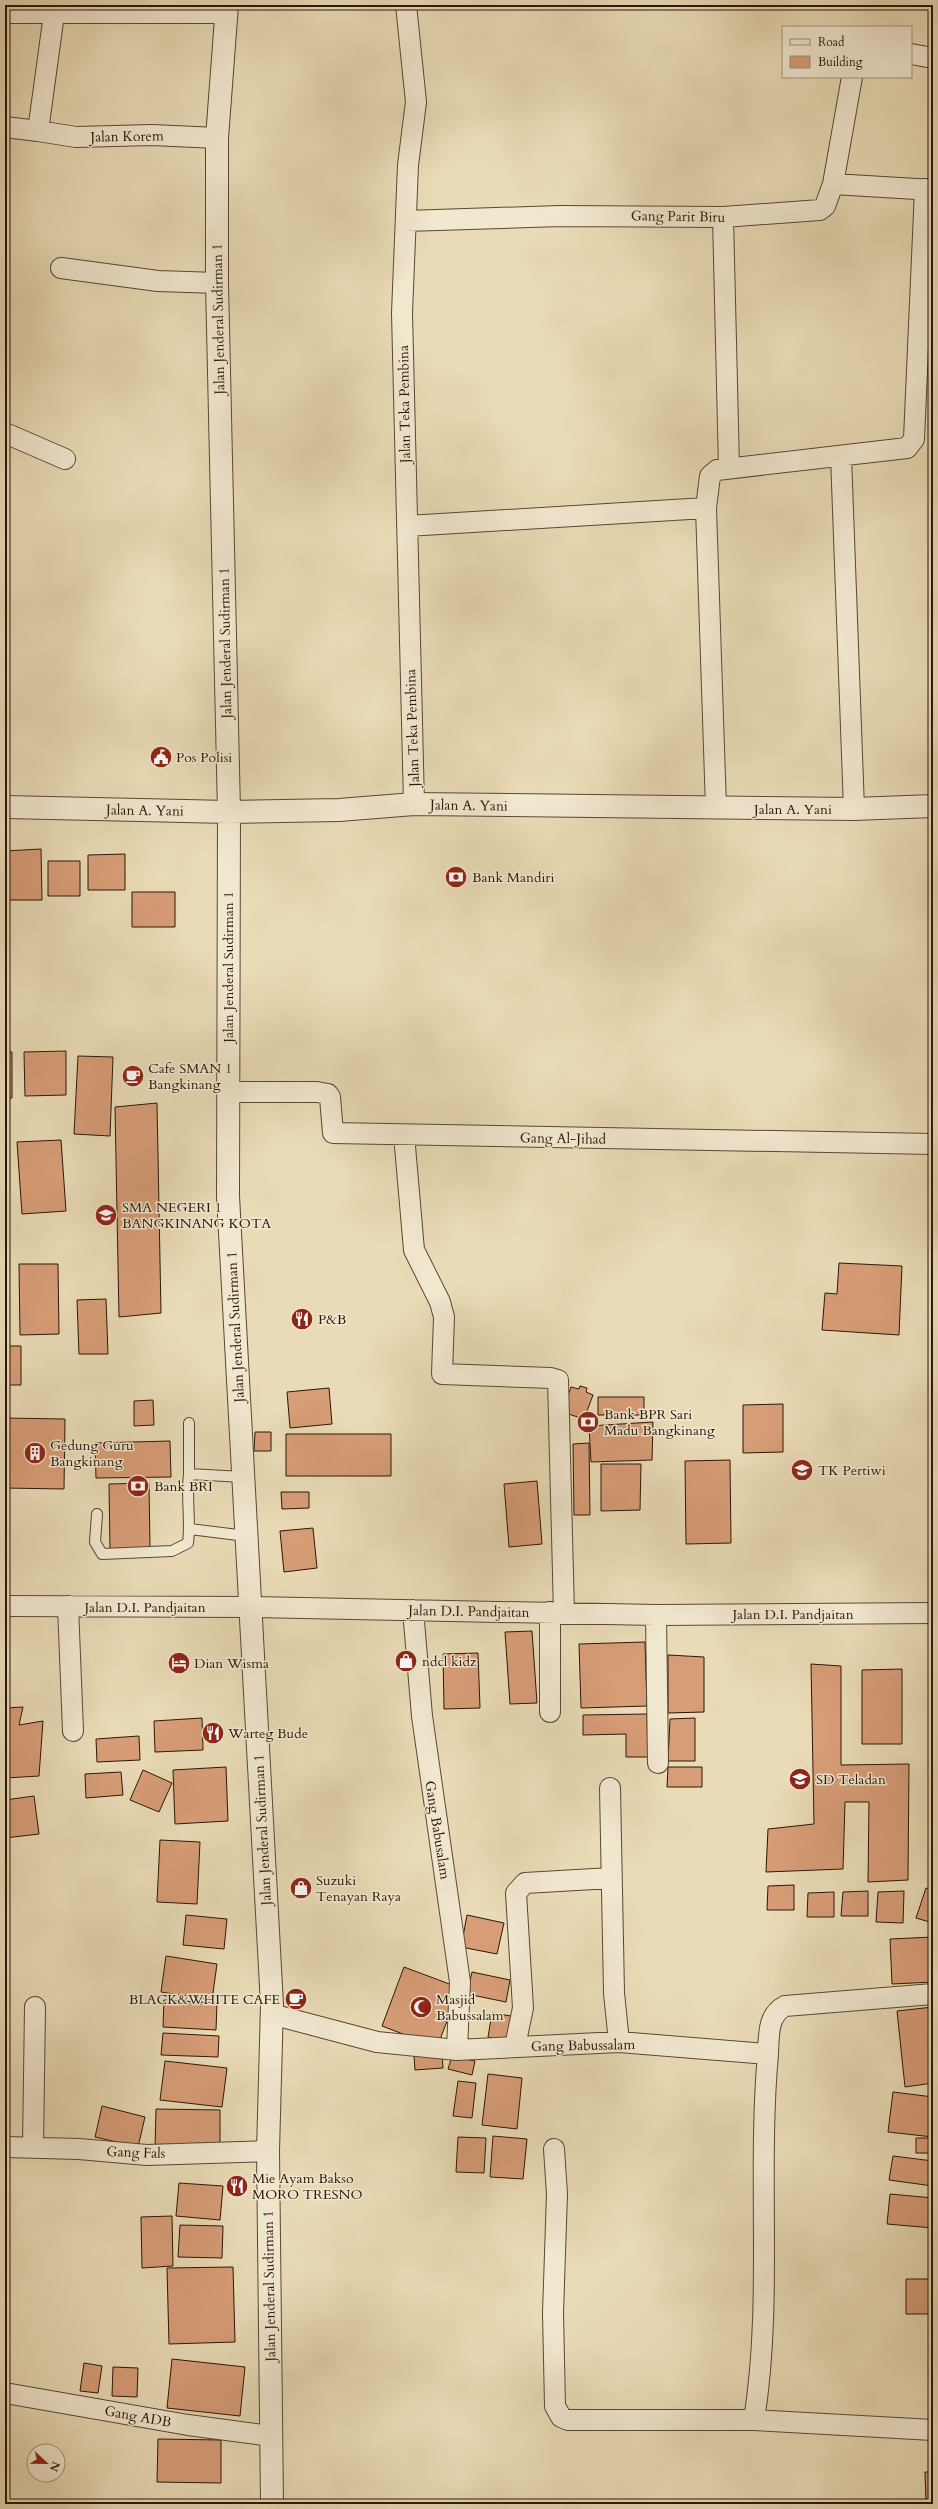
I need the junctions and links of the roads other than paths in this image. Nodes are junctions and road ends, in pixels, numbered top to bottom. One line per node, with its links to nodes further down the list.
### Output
1 (406, 5): 14 (street, Jalan Teka Pembina)
2 (227, 9): 4 (street); 10 (street, Jalan Jenderal Sudirman 1)
3 (5, 13): 4 (street)
4 (54, 14): 9 (street)
5 (912, 54): 6 (street)
6 (933, 58)
7 (852, 78): 11 (street)
8 (5, 127): 9 (street, Jalan Korem)
9 (38, 131): 10 (street, Jalan Korem)
10 (217, 138): 16 (street, Jalan Jenderal Sudirman 1)
11 (833, 184): 12 (street); 13 (street, Gang Parit Biru)
12 (929, 190): 18 (street)
13 (722, 217): 14 (street, Gang Parit Biru); 20 (street)
14 (406, 221): 22 (street, Jalan Teka Pembina)
15 (61, 268): 16 (street)
16 (217, 283): 28 (street, Jalan Jenderal Sudirman 1)
17 (5, 433): 19 (street)
18 (841, 456): 20 (street); 27 (street)
19 (65, 459)
20 (729, 468): 21 (street)
21 (706, 508): 22 (street); 26 (street)
22 (407, 526): 23 (street, Jalan Teka Pembina)
23 (414, 804): 26 (street, Jalan A. Yani); 28 (street, Jalan A. Yani)
24 (933, 806): 27 (street, Jalan A. Yani)
25 (5, 808): 28 (street, Jalan A. Yani)
26 (716, 808): 27 (street, Jalan A. Yani)
27 (854, 809)
28 (228, 812): 29 (street, Jalan Jenderal Sudirman 1)
29 (228, 1092): 30 (street, Gang Al-Jihad); 34 (street, Jalan Jenderal Sudirman 1)
30 (404, 1135): 31 (street, Gang Al-Jihad); 42 (street)
31 (933, 1144)
32 (189, 1423): 33 (lane)
33 (189, 1474): 34 (lane); 36 (lane)
34 (242, 1477): 37 (street, Jalan Jenderal Sudirman 1)
35 (97, 1514): 36 (lane)
36 (190, 1529): 37 (lane)
37 (246, 1536): 40 (street, Jalan Jenderal Sudirman 1)
38 (5, 1606): 39 (street, Jalan D.I. Pandjaitan)
39 (68, 1606): 40 (street, Jalan D.I. Pandjaitan); 46 (street)
40 (249, 1608): 41 (street, Jalan D.I. Pandjaitan); 52 (street, Jalan Jenderal Sudirman 1)
41 (413, 1610): 42 (street, Jalan D.I. Pandjaitan); 55 (street, Gang Babusalam)
42 (557, 1613): 44 (street, Jalan D.I. Pandjaitan); 45 (street)
43 (933, 1613): 44 (street, Jalan D.I. Pandjaitan)
44 (656, 1615): 47 (street)
45 (550, 1712)
46 (73, 1731)
47 (658, 1763)
48 (610, 1788): 49 (street)
49 (611, 1878): 53 (street); 54 (street)
50 (933, 1994): 56 (street)
51 (35, 2007): 58 (street)
52 (271, 2014): 55 (street, Gang Babussalam); 60 (street, Jalan Jenderal Sudirman 1)
53 (619, 2042): 54 (street, Gang Babussalam); 56 (street, Gang Babussalam)
54 (515, 2046): 55 (street, Gang Babussalam)
55 (457, 2049)
56 (768, 2054): 62 (street)
57 (5, 2147): 58 (street, Gang Fals)
58 (33, 2147): 60 (street, Gang Fals)
59 (554, 2149): 62 (street)
60 (268, 2151): 64 (street, Jalan Jenderal Sudirman 1)
61 (5, 2393): 64 (street, Gang ADB)
62 (754, 2420): 63 (street)
63 (933, 2430)
64 (271, 2436): 65 (street, Jalan Jenderal Sudirman 1)
65 (272, 2504)

